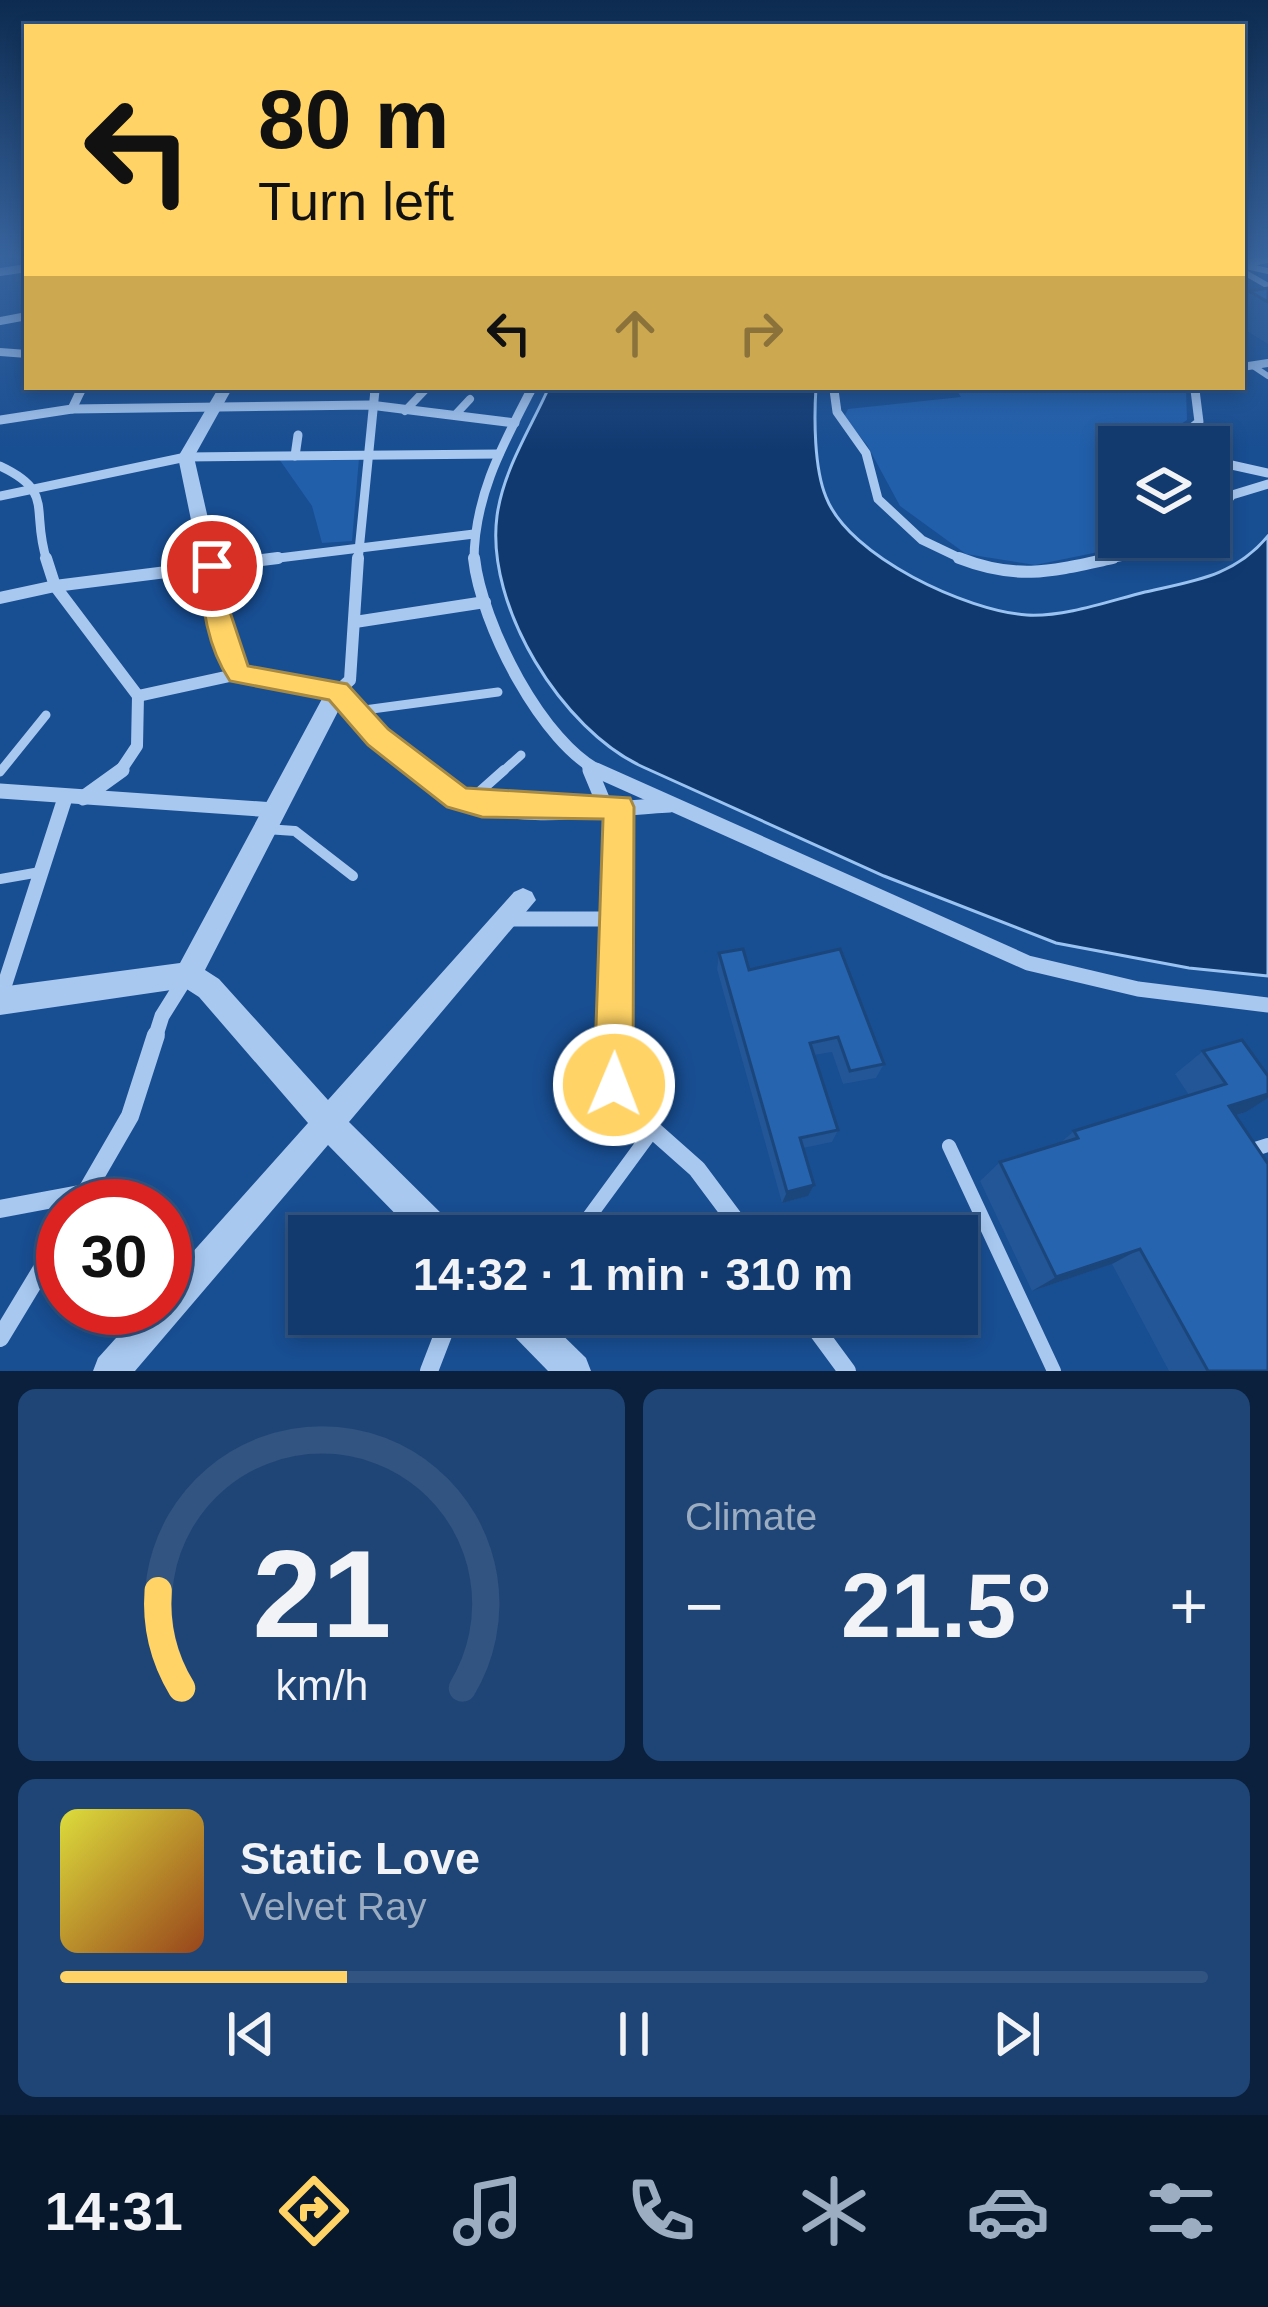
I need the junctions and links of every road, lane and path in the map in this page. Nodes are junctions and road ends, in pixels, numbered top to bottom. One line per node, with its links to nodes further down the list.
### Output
1 (1268, 363): 2 (street)
2 (1247, 366): 3 (lane)
3 (1268, 376)
4 (82, 390): 14 (street)
5 (224, 390): 13 (street)
6 (374, 390): 12 (street)
7 (425, 390): 15 (lane)
8 (531, 390): 18 (street)
9 (834, 390): 35 (street)
10 (1195, 390): 19 (street)
11 (470, 399): 16 (lane)
12 (370, 405): 13 (street); 15 (street); 22 (street)
13 (212, 407): 14 (street); 24 (street)
14 (72, 410): 17 (street)
15 (405, 412): 16 (street)
16 (456, 414): 18 (street)
17 (0, 420)
18 (514, 423): 21 (street)
19 (1194, 426)
20 (298, 435): 23 (street)
21 (500, 454): 22 (street); 33 (street)
22 (365, 455): 23 (street); 34 (street)
23 (295, 456): 24 (street)
24 (186, 457): 30 (street); 36 (street)
25 (1230, 464): 27 (street)
26 (0, 466): 30 (street)
27 (1238, 466): 28 (street); 29 (street)
28 (1268, 473)
29 (1265, 484): 32 (street)
30 (37, 490): 31 (street); 37 (street)
31 (0, 496)
32 (1230, 497)
33 (473, 534): 34 (street); 39 (street)
34 (359, 548): 36 (street); 40 (street)
35 (1113, 558)
36 (212, 566): 37 (street); 41 (street)
37 (55, 586): 38 (street); 43 (street)
38 (0, 598)
39 (485, 602): 40 (street); 47 (street)
40 (356, 622): 44 (street)
41 (239, 674): 43 (street); 44 (street)
42 (498, 692): 44 (lane)
43 (138, 696): 50 (street)
44 (345, 702): 51 (street); 54 (street)
45 (46, 715): 48 (lane)
46 (521, 755): 51 (lane)
47 (588, 766): 52 (street); 53 (street)
48 (0, 772)
49 (0, 791): 50 (street)
50 (74, 799): 54 (street); 55 (street)
51 (469, 802): 53 (street)
52 (677, 805): 53 (street); 62 (street)
53 (612, 807): 59 (street)
54 (270, 819): 56 (lane); 60 (street)
55 (40, 872): 57 (lane); 61 (street)
56 (353, 876)
57 (0, 879)
58 (515, 910): 59 (street); 63 (street)
59 (616, 919): 64 (street)
60 (188, 975): 61 (street); 63 (street); 68 (street)
61 (0, 1000)
62 (1268, 1004)
63 (330, 1125): 71 (street); 79 (street)
64 (652, 1131): 72 (lane); 73 (street)
65 (1268, 1145): 67 (lane)
66 (949, 1146): 83 (lane)
67 (1247, 1170)
68 (94, 1179)
69 (36, 1205): 70 (street)
70 (0, 1209)
71 (419, 1215)
72 (590, 1215)
73 (732, 1215)
74 (36, 1279): 78 (street)
75 (443, 1335): 80 (street)
76 (538, 1335): 81 (street)
77 (821, 1335): 82 (street)
78 (0, 1338)
79 (111, 1371)
80 (429, 1371)
81 (573, 1371)
82 (847, 1371)
83 (1054, 1371)

